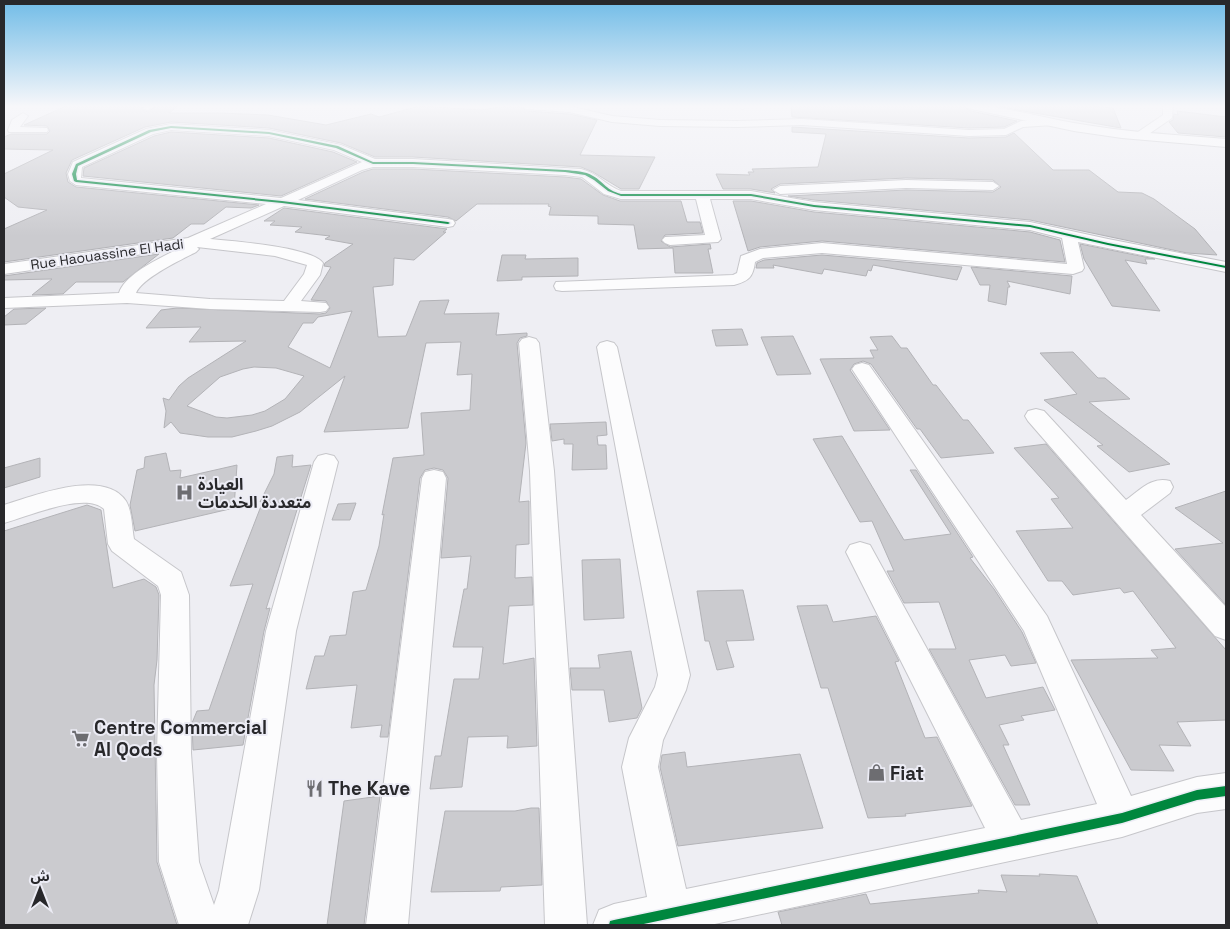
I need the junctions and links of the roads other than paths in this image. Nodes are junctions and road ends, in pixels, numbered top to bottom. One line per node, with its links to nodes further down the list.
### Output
1 (110, 149): 7 (street)
2 (342, 149): 3 (street)
3 (373, 163): 5 (street); 7 (street, Rue Haouassine El Hadi)
4 (993, 186): 6 (street)
5 (702, 194): 6 (street); 10 (street)
6 (769, 198): 9 (street)
7 (282, 202): 8 (street); 11 (street, Rue Haouassine El Hadi)
8 (448, 223)
9 (1069, 235): 12 (street); 14 (street)
10 (670, 240)
11 (199, 242): 13 (street, Rue Haouassine El Hadi); 15 (street); 17 (street)
12 (1226, 267)
13 (4, 269)
14 (562, 286)
15 (127, 298): 16 (street); 17 (street)
16 (4, 302)
17 (289, 306): 18 (street)
18 (320, 307)
19 (529, 343): 37 (street)
20 (607, 347): 33 (street)
21 (862, 369): 31 (street)
22 (1036, 416): 27 (street)
23 (326, 462): 35 (street)
24 (434, 478): 36 (street)
25 (1161, 487): 27 (street)
26 (4, 514): 34 (street)
27 (1124, 515): 29 (street)
28 (860, 552): 32 (street)
29 (1226, 627)
30 (1226, 792): 31 (street)
31 (1122, 818): 32 (street)
32 (1012, 841): 33 (street)
33 (671, 913): 38 (street)
34 (200, 925)
35 (227, 925)
36 (387, 925)
37 (566, 925)
38 (614, 925)

